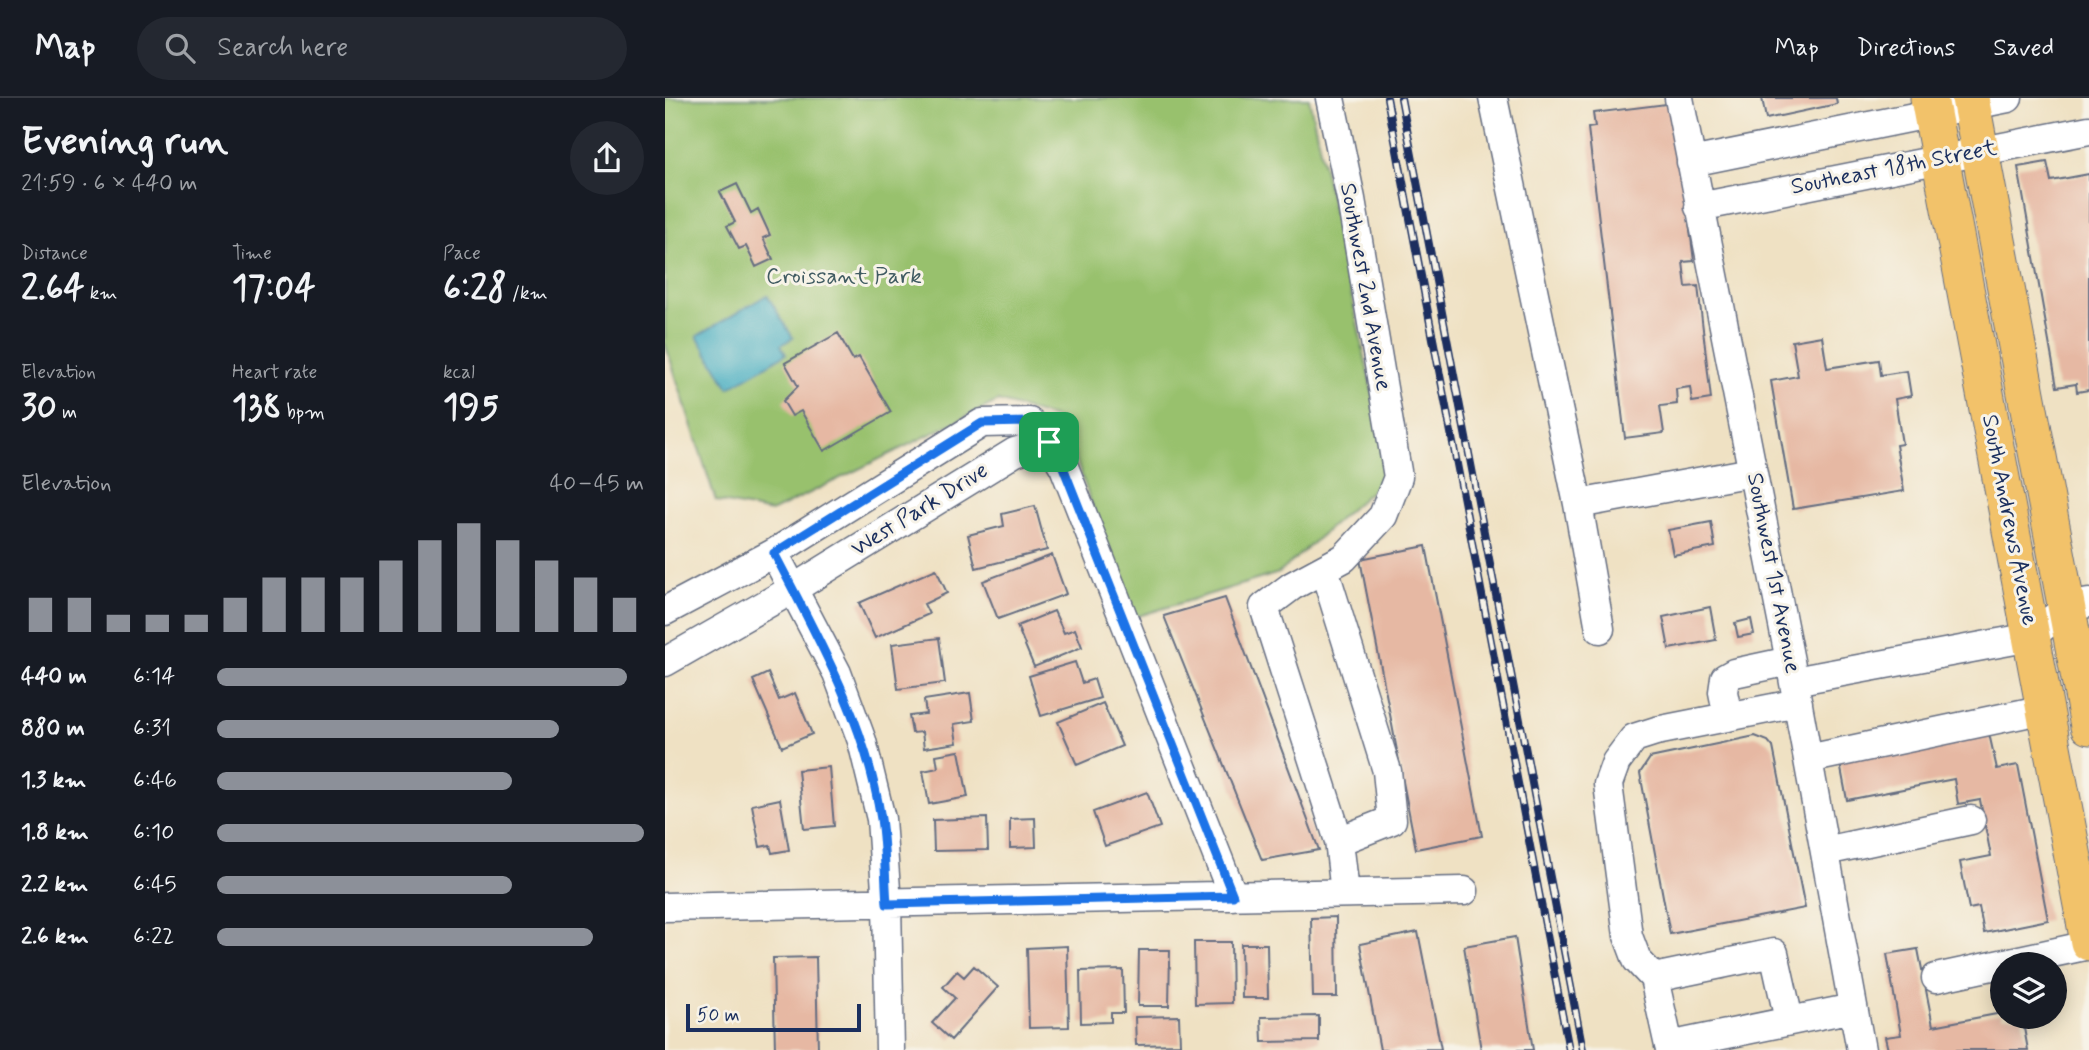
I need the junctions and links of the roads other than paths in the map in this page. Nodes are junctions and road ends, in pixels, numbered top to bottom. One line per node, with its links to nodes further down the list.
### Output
1 (1330, 98): 16 (street, Southwest 2nd Avenue)
2 (1493, 98): 14 (street)
3 (1679, 98): 10 (street, Southwest 1st Avenue)
4 (2008, 98): 5 (street, Southeast 18th Street)
5 (1971, 102): 6 (street, Southeast 18th Street); 8 (main road, South Andrews Avenue)
6 (1930, 106): 9 (main road, South Andrews Avenue); 10 (street, Southeast 18th Street)
7 (2089, 130): 8 (street, Southeast 18th Street)
8 (1980, 152): 9 (street, Southeast 18th Street); 18 (main road, South Andrews Avenue)
9 (1940, 159): 11 (street, Southeast 18th Street); 21 (main road, South Andrews Avenue)
10 (1691, 162): 11 (street, Southwest 1st Avenue)
11 (1699, 207): 13 (street, Southwest 1st Avenue)
12 (1049, 442): 15 (street, West Park Drive); 17 (street, West Park Drive); 34 (street)
13 (1752, 472): 14 (street); 24 (street, Southwest 1st Avenue)
14 (1578, 505): 20 (street)
15 (774, 553): 17 (street); 19 (street, West Park Drive)
16 (1324, 569): 30 (street); 30 (street)
17 (793, 589): 23 (street, West Park Drive); 35 (street)
18 (2078, 605): 21 (street); 22 (main road, South Andrews Avenue)
19 (665, 611)
20 (1600, 629)
21 (2031, 636): 22 (street); 24 (street); 25 (main road, South Andrews Avenue)
22 (2082, 652): 27 (main road, South Andrews Avenue)
23 (665, 663)
24 (1794, 682): 26 (street); 26 (street); 28 (street, Southwest 1st Avenue)
25 (2045, 709): 28 (street); 37 (main road, South Andrews Avenue)
26 (1728, 717): 38 (street)
27 (2089, 726)
28 (1808, 759): 31 (street, Southwest 1st Avenue)
29 (1971, 820): 31 (street)
30 (1339, 841): 33 (street)
31 (1825, 851): 40 (street, Southwest 1st Avenue)
32 (1464, 891): 33 (street)
33 (1345, 893): 34 (street)
34 (1233, 896): 35 (street)
35 (887, 904): 36 (street); 42 (street)
36 (665, 907)
37 (2089, 944): 39 (street)
38 (1654, 978): 41 (street); 41 (street)
39 (1936, 978)
40 (1853, 1008): 41 (street); 43 (street, Southwest 1st Avenue)
41 (1789, 1020)
42 (890, 1050)
43 (1861, 1050)

